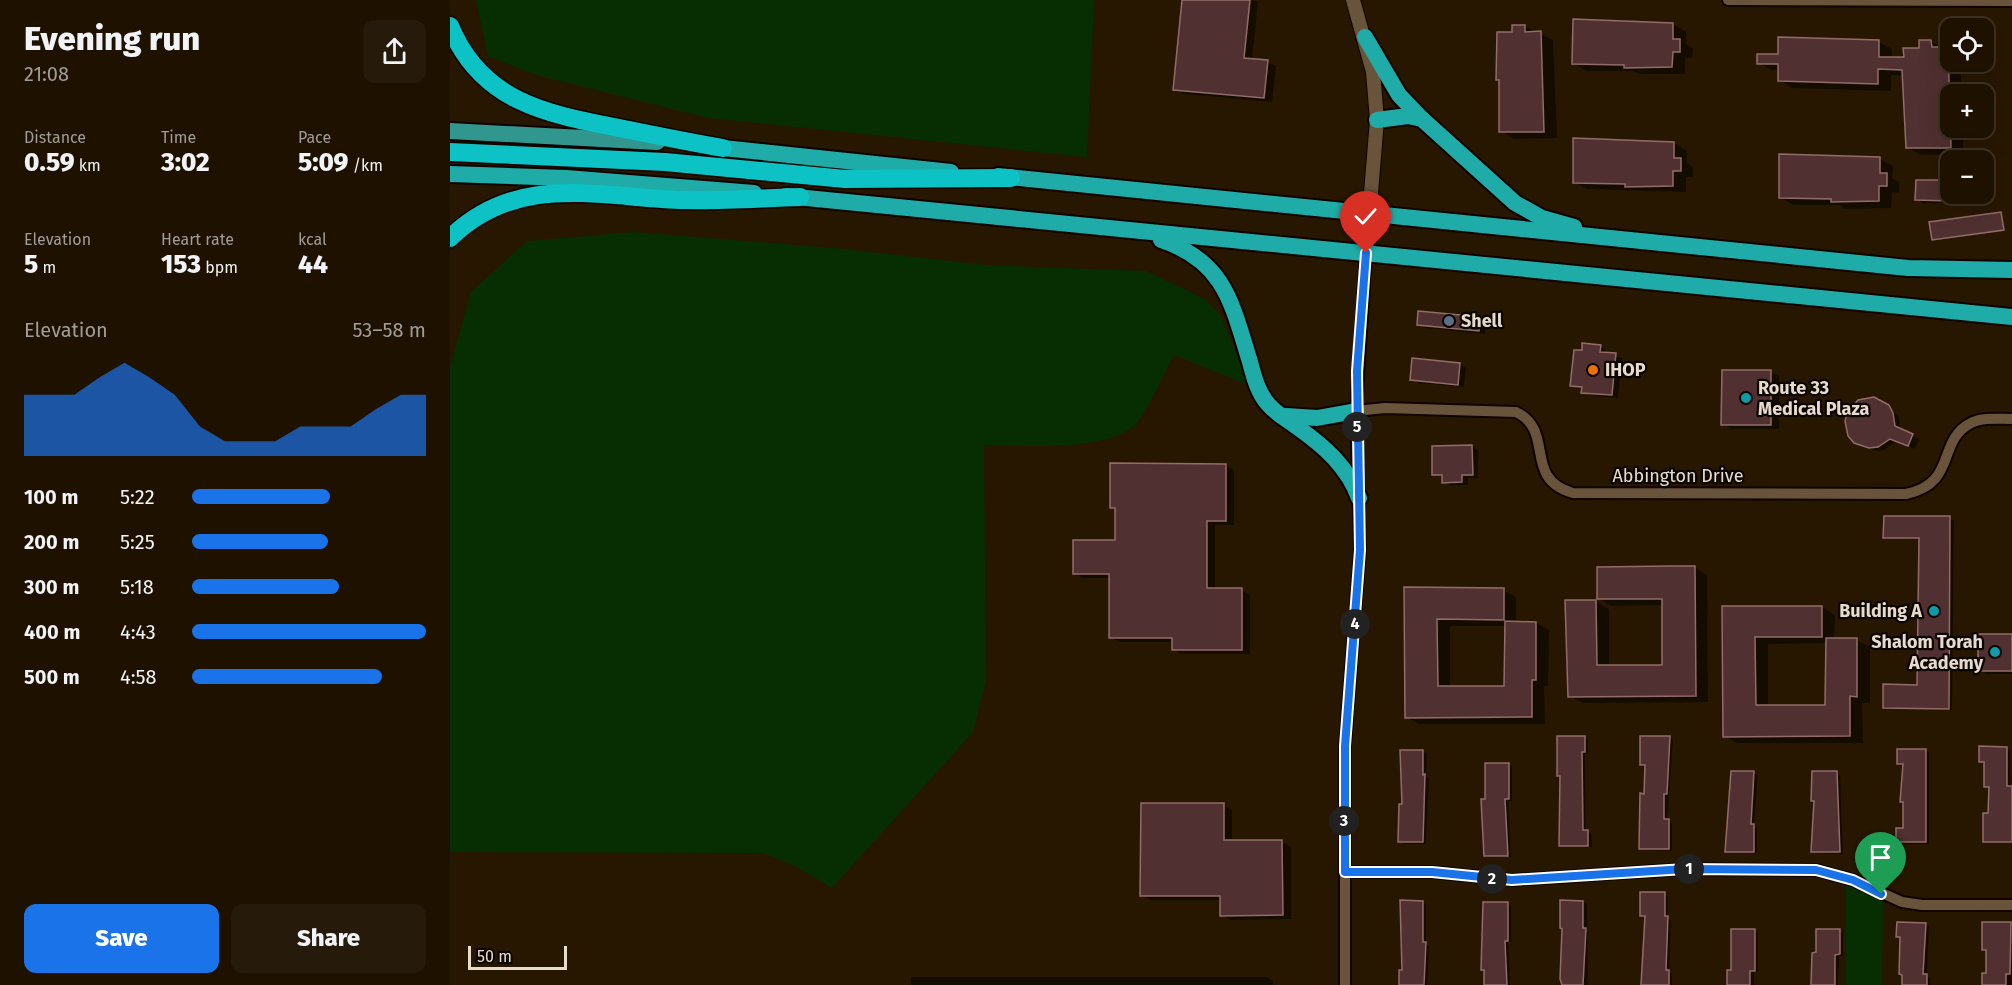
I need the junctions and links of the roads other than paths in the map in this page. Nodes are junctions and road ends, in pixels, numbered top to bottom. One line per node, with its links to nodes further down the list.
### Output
1 (1353, 0): 5 (street)
2 (1728, 0): 3 (street)
3 (2012, 1)
4 (450, 26): 9 (highway)
5 (1365, 37): 6 (highway); 7 (street)
6 (1422, 119): 7 (highway); 17 (highway)
7 (1377, 120): 14 (street)
8 (450, 131): 9 (main road)
9 (723, 148): 12 (highway)
10 (450, 152): 12 (highway)
11 (450, 174): 13 (highway)
12 (1011, 178): 14 (highway)
13 (800, 197): 15 (highway); 16 (highway)
14 (1368, 213): 17 (highway); 18 (street)
15 (1134, 231): 18 (highway); 22 (highway)
16 (450, 238)
17 (1652, 243): 19 (highway)
18 (1366, 253): 20 (highway); 21 (street)
19 (2012, 270)
20 (2012, 317)
21 (1356, 411): 22 (highway); 23 (street, Abbington Drive); 24 (street)
22 (1279, 415): 24 (highway)
23 (2012, 419)
24 (1359, 498): 25 (street)
25 (1345, 872): 26 (street); 27 (street)
26 (2012, 905)
27 (1345, 985)

